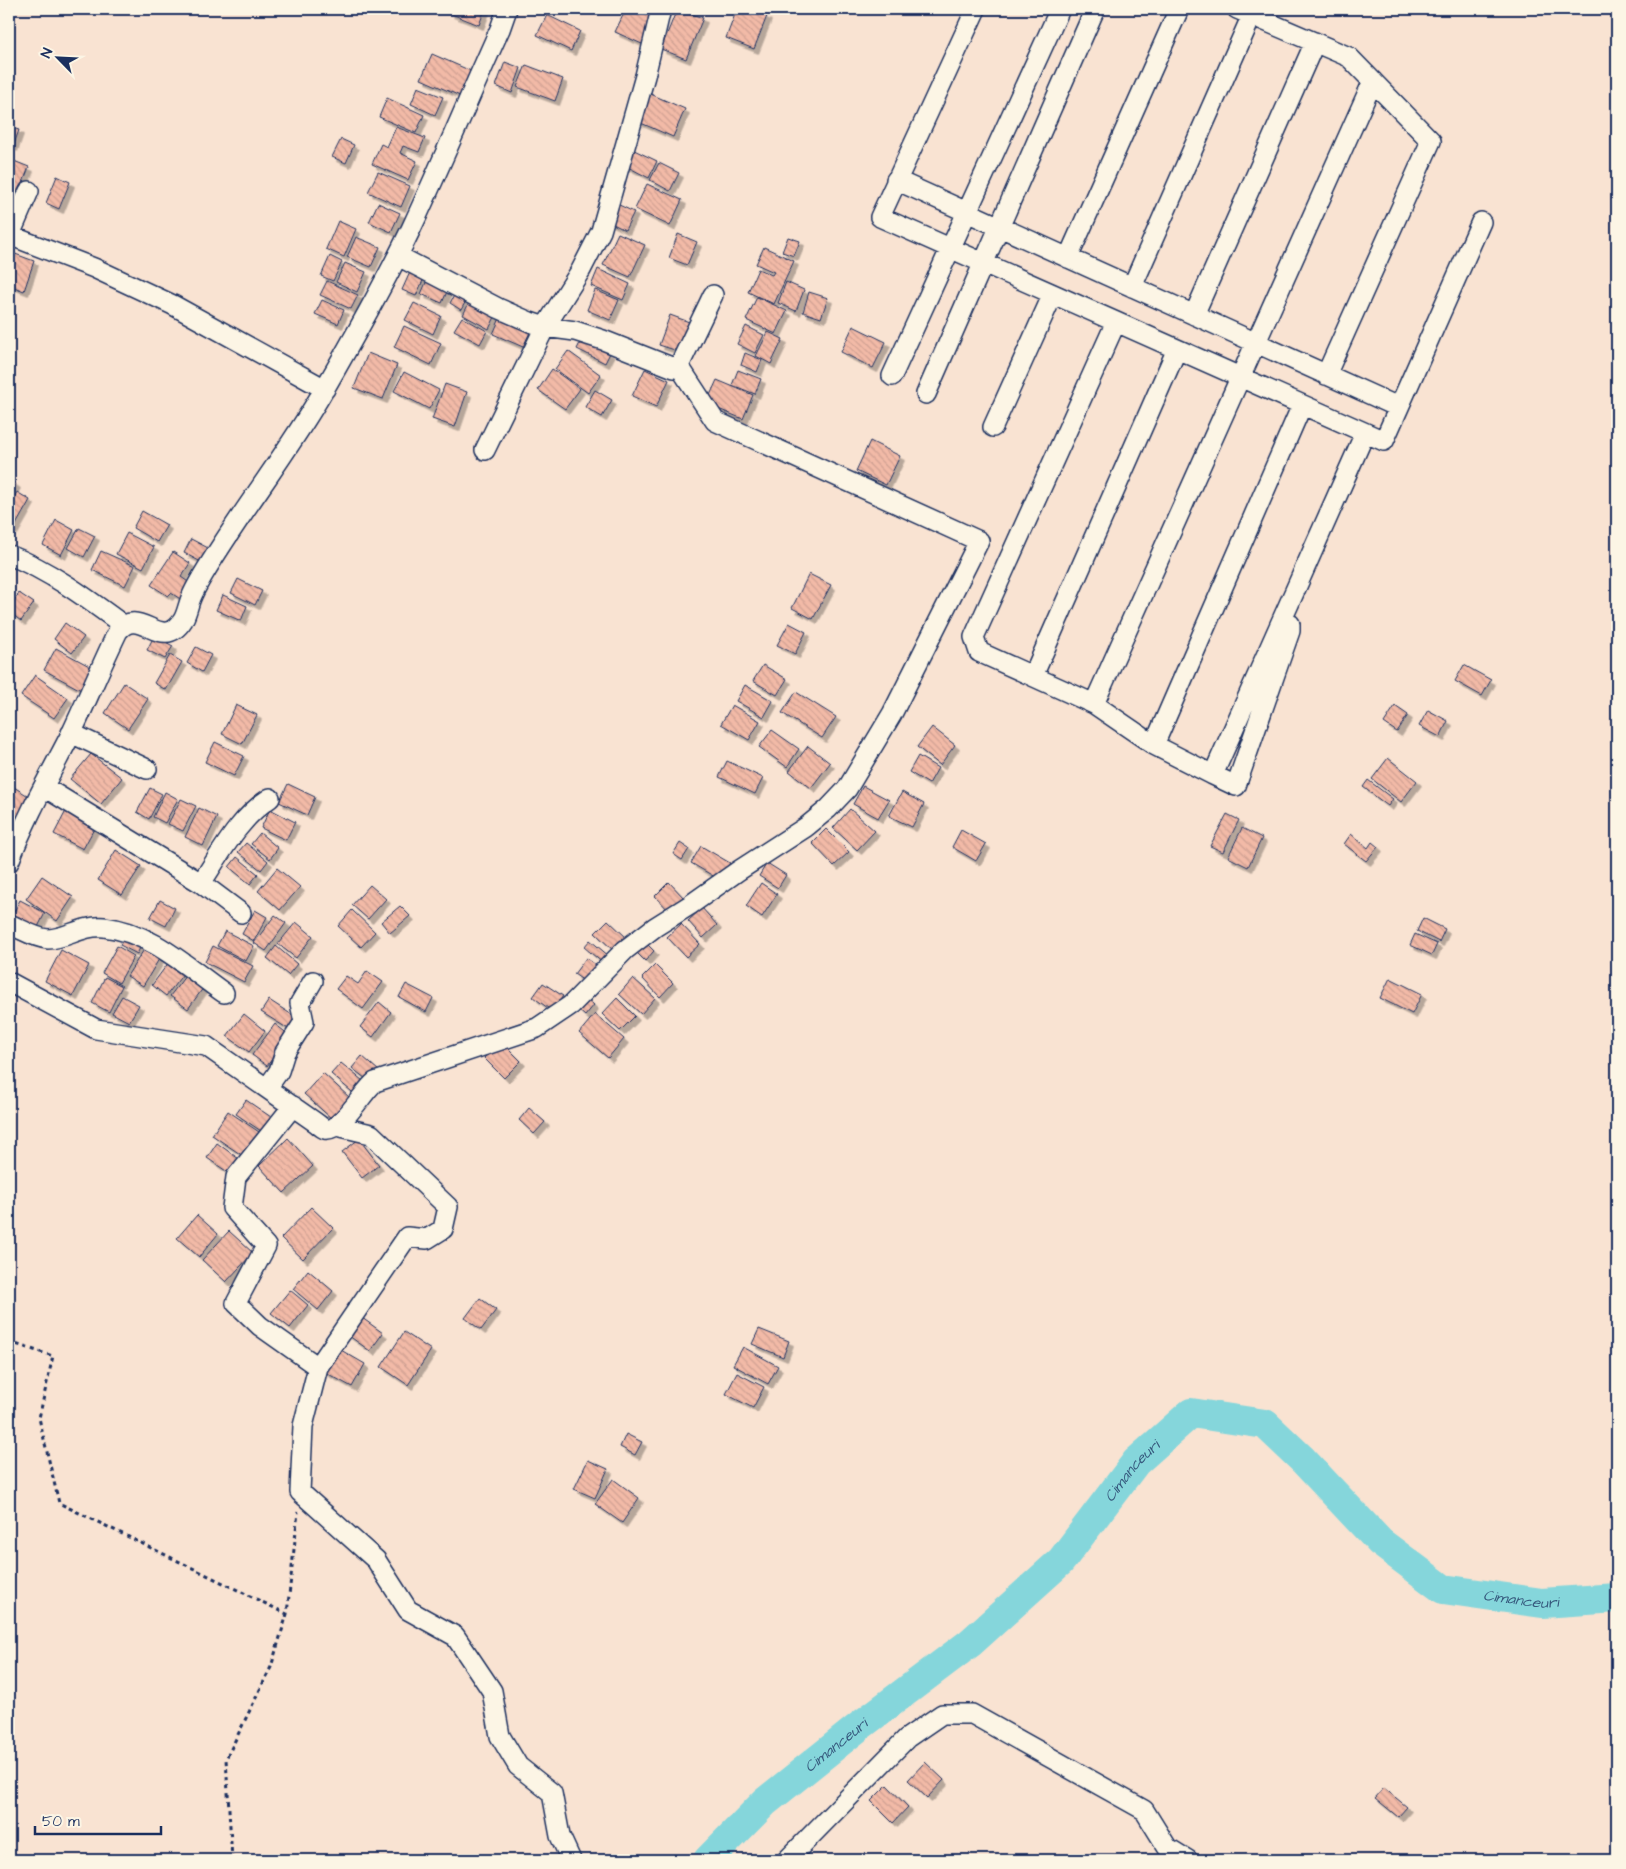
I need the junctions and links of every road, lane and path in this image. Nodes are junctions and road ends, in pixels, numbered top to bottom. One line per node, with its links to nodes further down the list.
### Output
1 (507, 9): 17 (street)
2 (661, 9): 25 (street)
3 (976, 9): 10 (street)
4 (1060, 9): 12 (street)
5 (1095, 9): 14 (street)
6 (1179, 9): 18 (street)
7 (1245, 12): 8 (street); 20 (street)
8 (1315, 42): 9 (street); 23 (street)
9 (1373, 81): 26 (street); 29 (street)
10 (896, 180): 12 (street); 16 (street)
11 (29, 191): 15 (street)
12 (967, 212): 14 (street); 16 (street)
13 (1481, 222): 35 (street)
14 (1000, 227): 18 (street); 19 (street)
15 (9, 235): 32 (street)
16 (950, 248): 19 (street); 30 (street)
17 (398, 256): 25 (street); 32 (street)
18 (1068, 258): 20 (street)
19 (984, 263): 21 (street); 33 (street)
20 (1132, 287): 23 (street)
21 (1052, 294): 24 (street); 36 (street)
22 (713, 295): 28 (street)
23 (1194, 315): 26 (street)
24 (1116, 322): 27 (street); 42 (street)
25 (545, 327): 28 (street); 38 (street)
26 (1255, 342): 29 (street); 31 (street)
27 (1177, 349): 31 (street); 42 (street)
28 (679, 366): 59 (street)
29 (1326, 375): 35 (street)
30 (892, 376)
31 (1241, 378): 34 (street); 43 (street)
32 (325, 389): 41 (street)
33 (926, 394)
34 (1302, 405): 37 (street); 45 (street)
35 (1398, 407): 37 (street)
36 (993, 427)
37 (1365, 433): 40 (street)
38 (485, 450)
39 (9, 555): 41 (street)
40 (1290, 602): 47 (street); 47 (street)
41 (123, 625): 44 (street)
42 (1033, 676): 43 (street)
43 (1094, 704): 45 (street)
44 (71, 733): 46 (street); 48 (street)
45 (1154, 745): 47 (street)
46 (147, 769)
47 (1213, 775)
48 (44, 787): 50 (street); 51 (street)
49 (270, 798): 51 (street)
50 (9, 862)
51 (201, 883): 52 (street)
52 (241, 913)
53 (9, 924): 56 (street)
54 (313, 981): 57 (street)
55 (9, 982): 57 (street)
56 (224, 993)
57 (267, 1088): 58 (street)
58 (293, 1106): 59 (street); 61 (street)
59 (337, 1126): 61 (street)
60 (9, 1342): 63 (path)
61 (318, 1367): 62 (street)
62 (300, 1492): 63 (path); 65 (street)
63 (287, 1614): 64 (path)
64 (232, 1860)
65 (570, 1860)
66 (786, 1860): 67 (street)
67 (1188, 1860)

